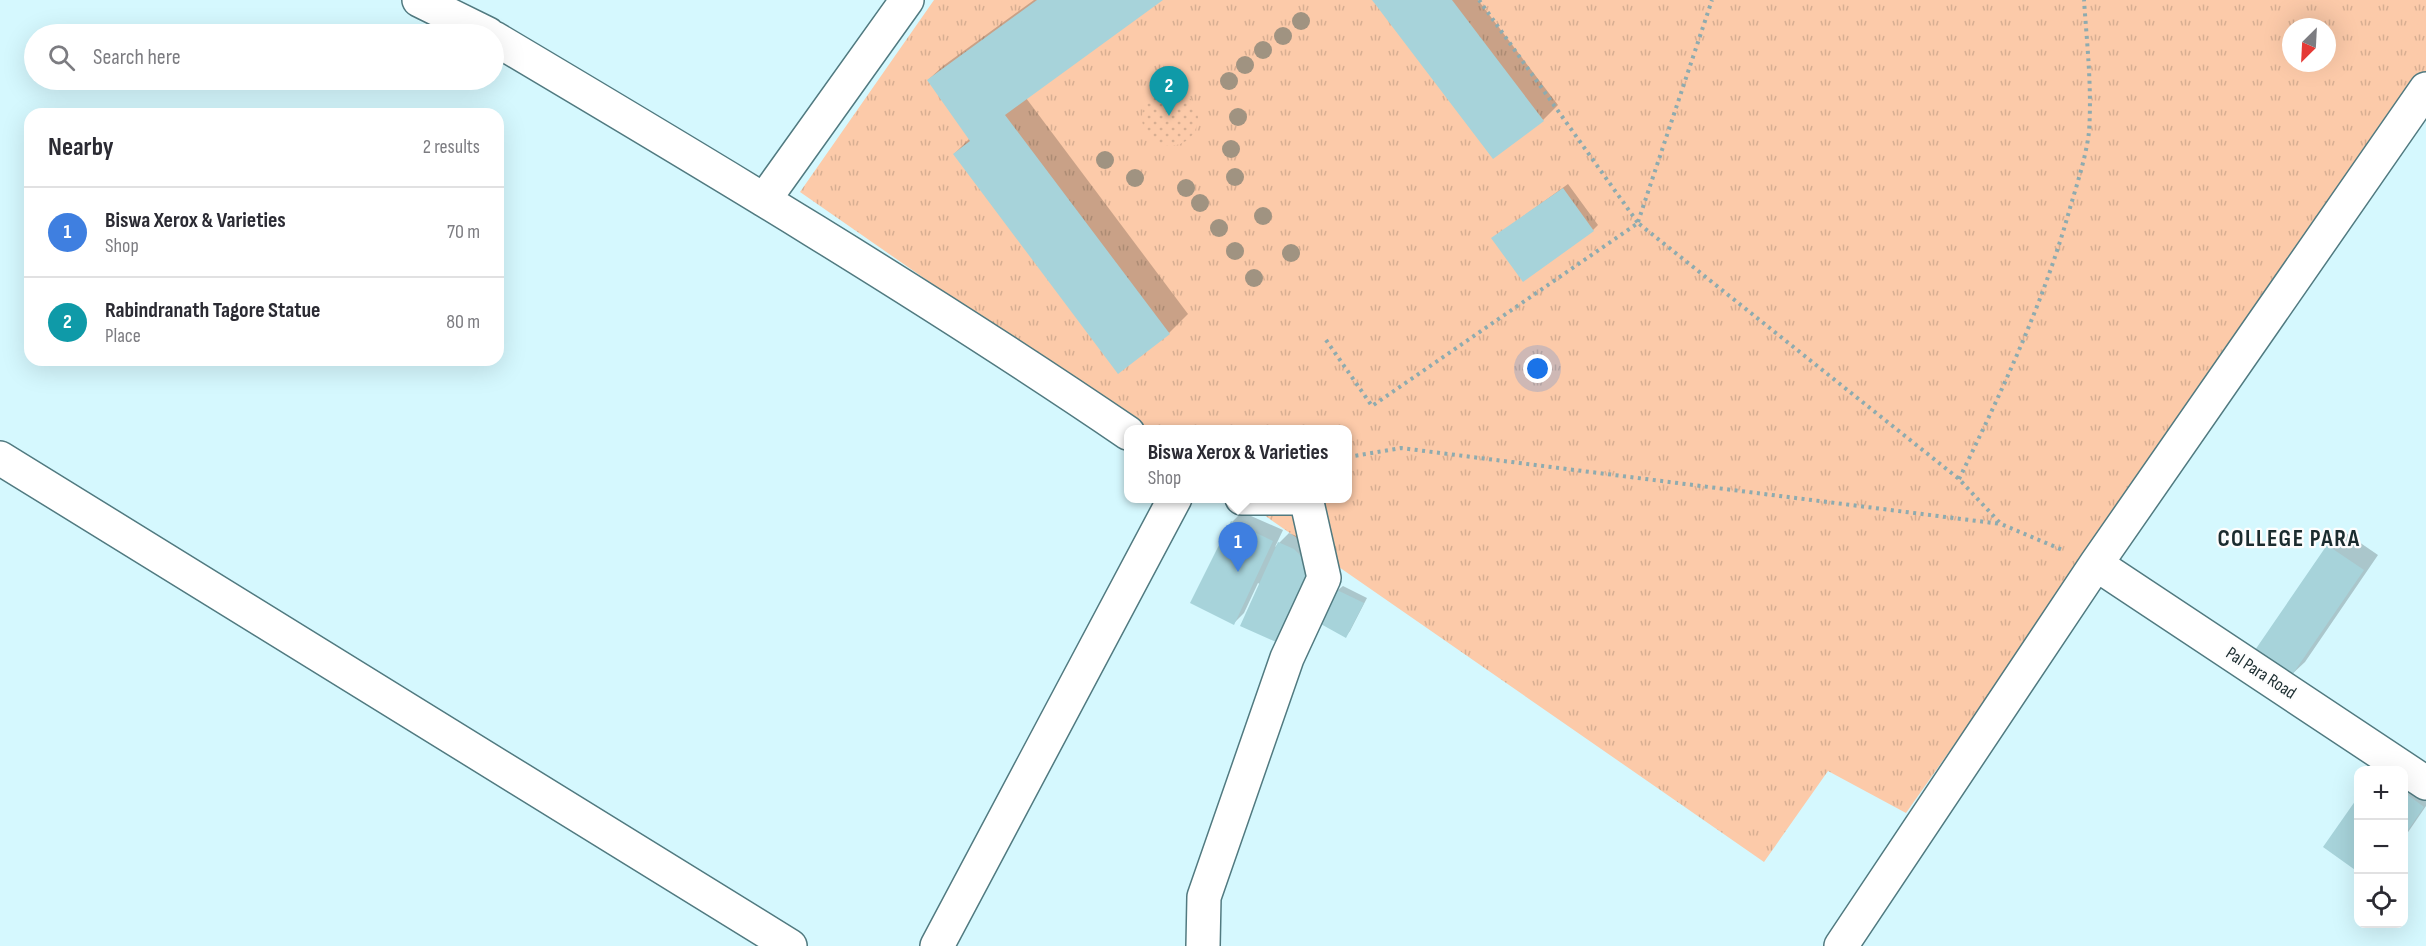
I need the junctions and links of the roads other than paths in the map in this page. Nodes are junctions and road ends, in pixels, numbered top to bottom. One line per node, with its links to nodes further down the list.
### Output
1 (419, 0): 3 (street)
2 (907, 0): 6 (street)
3 (468, 24)
4 (504, 44): 6 (street)
5 (2426, 88): 11 (street)
6 (764, 200): 7 (street)
7 (1124, 430)
8 (0, 458): 13 (street)
9 (1172, 503): 14 (street)
10 (1306, 503): 15 (street)
11 (2096, 564): 12 (street, Pal Para Road); 16 (street)
12 (2426, 783)
13 (790, 946)
14 (937, 946)
15 (1203, 946)
16 (1840, 946)

